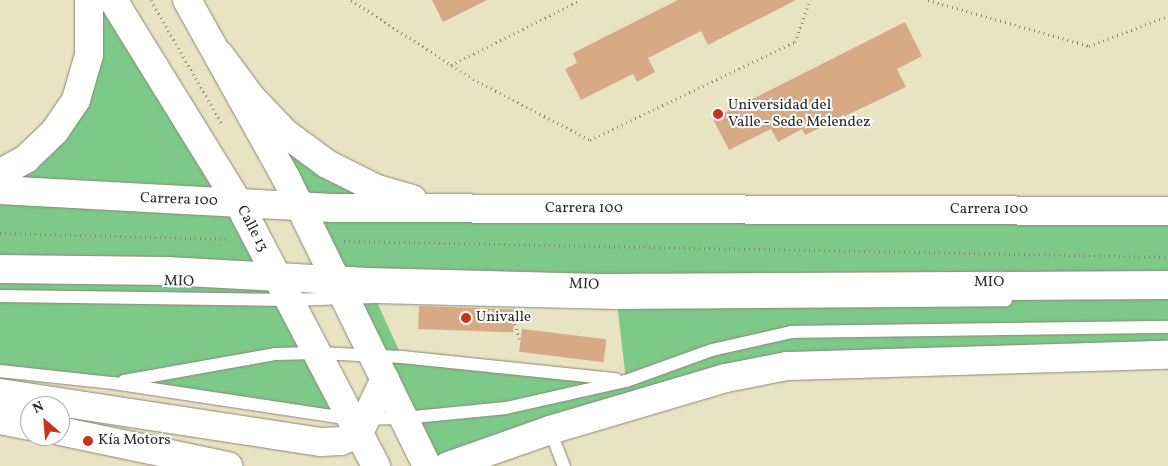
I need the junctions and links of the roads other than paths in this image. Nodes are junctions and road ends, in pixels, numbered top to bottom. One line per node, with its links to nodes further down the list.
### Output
1 (89, 0): 5 (main road)
2 (113, 0): 7 (main road, Calle 13)
3 (187, 0): 4 (main road)
4 (219, 54): 8 (main road); 9 (main road)
5 (0, 173)
6 (0, 190): 7 (main road, Carrera 100)
7 (238, 202): 8 (main road, Carrera 100); 12 (main road, Calle 13)
8 (300, 206): 9 (main road, Carrera 100); 14 (main road)
9 (489, 209): 10 (main road, Carrera 100)
10 (1168, 211)
11 (0, 269): 12 (main road)
12 (278, 276): 14 (main road); 16 (main road, Calle 13)
13 (1168, 284): 14 (main road)
14 (341, 289): 16 (lane, MIO); 17 (lane, MIO); 21 (main road)
15 (0, 296): 16 (lane, MIO)
16 (290, 300): 19 (main road, Calle 13)
17 (1020, 300)
18 (1168, 327): 23 (lane)
19 (317, 353): 21 (lane); 24 (lane); 29 (main road, Calle 13)
20 (1168, 355): 30 (main road)
21 (379, 367): 23 (lane); 26 (main road); 29 (main road)
22 (0, 371): 24 (lane)
23 (626, 380): 26 (lane)
24 (113, 383): 29 (lane)
25 (0, 393): 29 (main road)
26 (404, 418): 29 (lane); 34 (main road)
27 (0, 420): 28 (main road)
28 (20, 424)
29 (359, 424): 33 (main road, Calle 13)
30 (550, 430): 35 (main road); 36 (lane)
31 (70, 433): 32 (main road)
32 (228, 466)
33 (376, 466)
34 (427, 466)
35 (448, 466)
36 (564, 466)

